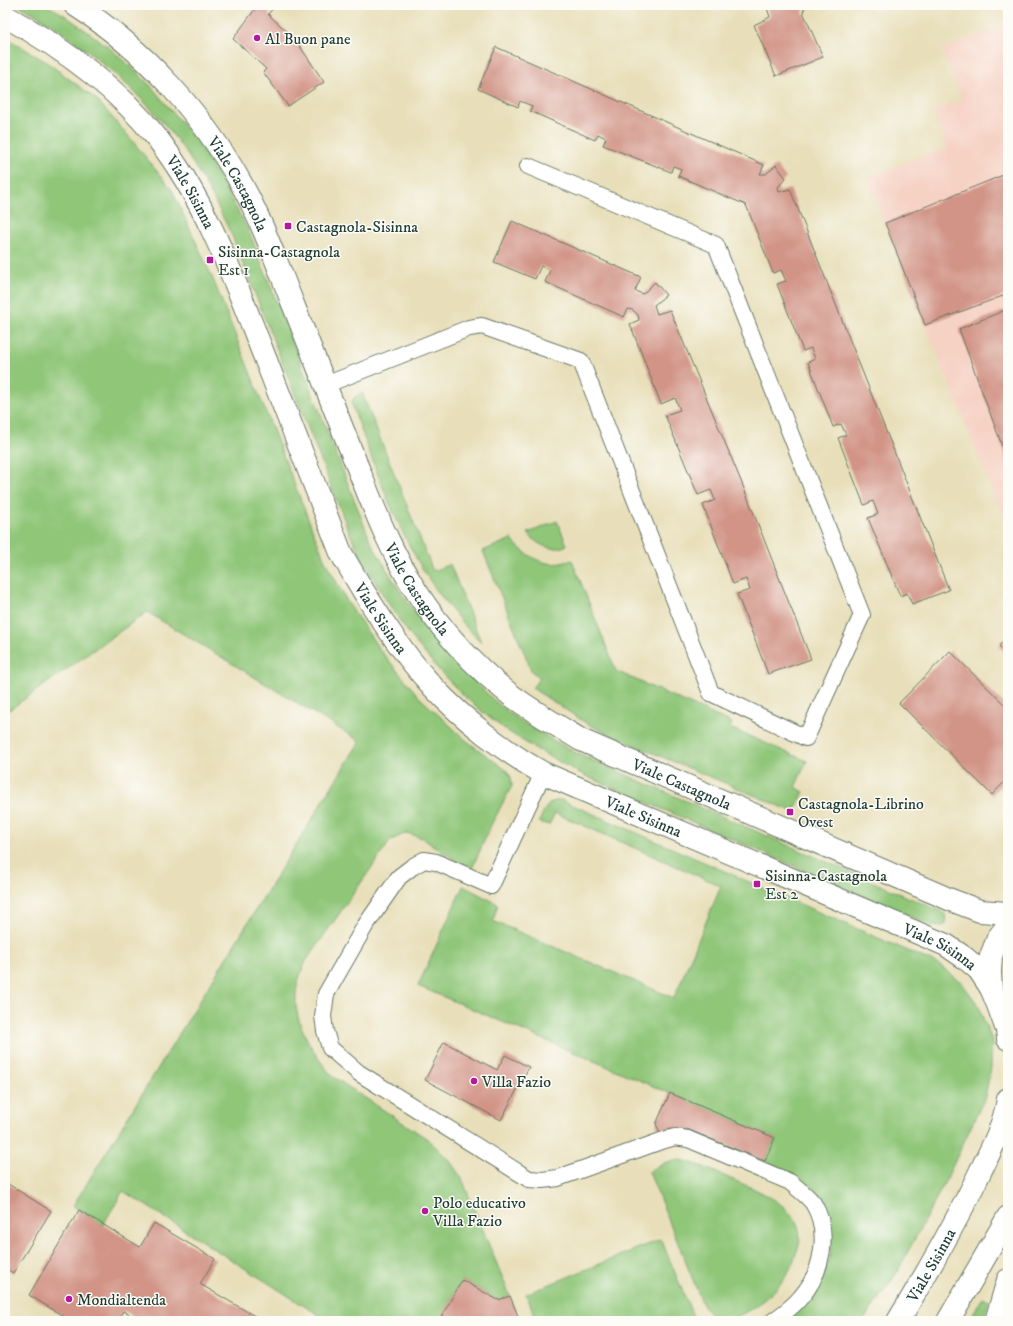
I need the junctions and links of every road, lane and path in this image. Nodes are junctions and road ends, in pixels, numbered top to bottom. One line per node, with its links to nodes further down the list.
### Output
1 (89, 8): 4 (main road, Viale Castagnola)
2 (5, 16): 5 (main road, Viale Sisinna)
3 (528, 166): 4 (lane)
4 (325, 385): 6 (main road, Viale Castagnola)
5 (543, 773): 8 (main road, Viale Sisinna); 13 (lane)
6 (1008, 913)
7 (1008, 925): 8 (main road)
8 (999, 1002): 9 (main road, Viale Sisinna)
9 (1008, 1038)
10 (1008, 1099): 14 (main road, Viale Sisinna)
11 (1008, 1217): 15 (main road)
12 (1008, 1280): 16 (main road)
13 (773, 1321)
14 (898, 1321)
15 (948, 1321)
16 (996, 1321)

